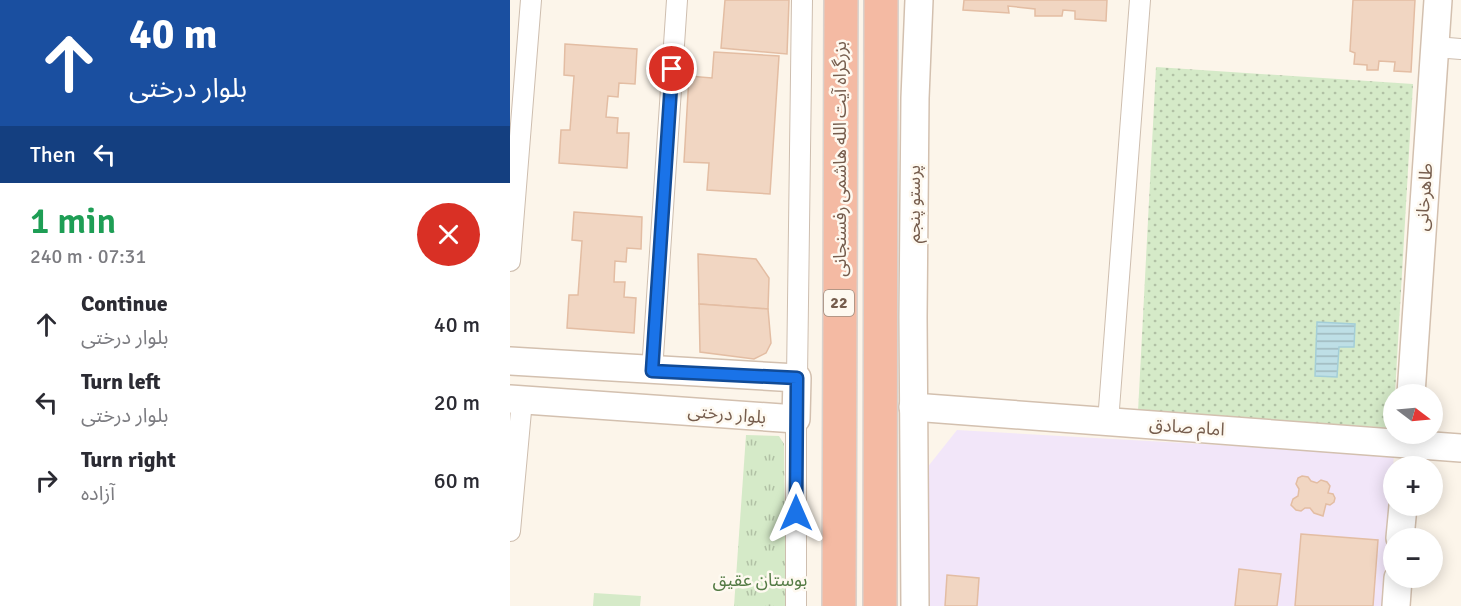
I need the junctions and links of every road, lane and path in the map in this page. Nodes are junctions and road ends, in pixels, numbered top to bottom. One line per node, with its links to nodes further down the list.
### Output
1 (531, 0): 10 (street)
2 (677, 0): 13 (street)
3 (841, 0): 26 (highway, بزرگراه آیت الله هاشمی رفسنجانی / 22)
4 (881, 0): 27 (highway, 22)
5 (919, 0): 17 (street, پرستو پنجم)
6 (1140, 0): 20 (street)
7 (1438, 0): 9 (street, طاهرخانی)
8 (801, 5): 14 (street)
9 (1448, 48): 15 (street, طاهرخانی)
10 (513, 180): 11 (street)
11 (510, 261)
12 (510, 361): 13 (street)
13 (652, 371): 14 (street); 18 (street)
14 (797, 378): 19 (street)
15 (1411, 384)
16 (516, 399): 18 (street, بلوار درختی); 23 (street)
17 (913, 407): 20 (street, امام صادق); 28 (street, پرستو پنجم)
18 (649, 408): 19 (street, بلوار درختی)
19 (796, 419): 25 (street)
20 (1108, 422): 21 (street, امام صادق)
21 (1407, 448): 22 (street, امام صادق)
22 (1461, 448)
23 (510, 531)
24 (1397, 588): 29 (street)
25 (796, 606)
26 (839, 606)
27 (880, 606)
28 (915, 606)
29 (1396, 606)

